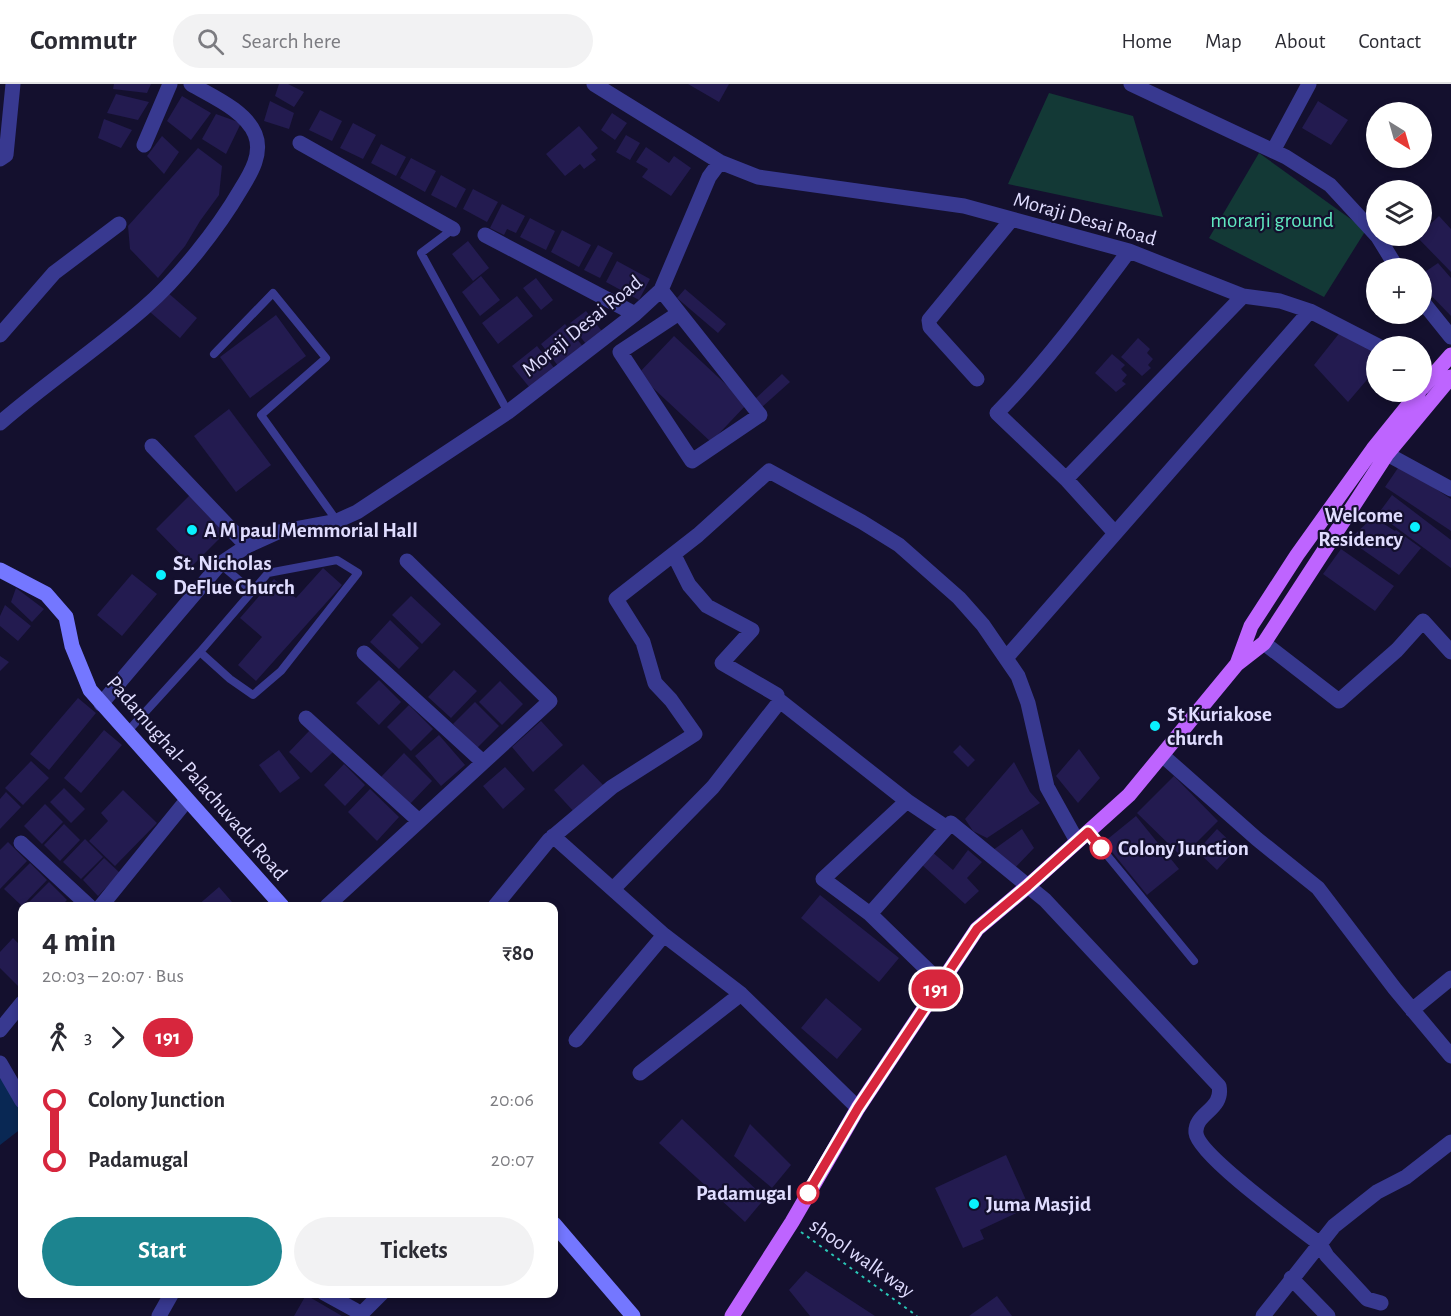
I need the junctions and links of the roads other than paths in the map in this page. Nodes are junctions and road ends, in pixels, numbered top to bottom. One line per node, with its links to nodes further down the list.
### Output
1 (13, 84): 10 (street)
2 (170, 84): 8 (street)
3 (191, 84): 34 (street)
4 (594, 84): 11 (street)
5 (1131, 84): 9 (street)
6 (1309, 84): 9 (street)
7 (300, 143): 14 (street)
8 (144, 145)
9 (1273, 151): 17 (street)
10 (2, 153)
11 (720, 162): 12 (street, Moraji Desai Road); 18 (street, Moraji Desai Road)
12 (1012, 219): 16 (street, Moraji Desai Road); 31 (street)
13 (119, 224): 24 (street)
14 (453, 229): 33 (lane)
15 (485, 235): 23 (street)
16 (1129, 251): 19 (street, Moraji Desai Road); 37 (street)
17 (1391, 258)
18 (661, 290): 21 (street); 23 (street, Moraji Desai Road)
19 (1243, 296): 20 (street, Moraji Desai Road); 37 (street)
20 (1310, 311): 26 (street, Moraji Desai Road); 40 (street)
21 (679, 313): 21 (street)
22 (1432, 313): 25 (street)
23 (635, 314): 33 (street, Moraji Desai Road)
24 (0, 335)
25 (1451, 337)
26 (1366, 340)
27 (214, 354): 39 (lane)
28 (1451, 355): 29 (main road)
29 (1432, 368)
30 (1451, 377): 36 (main road)
31 (977, 379)
32 (1411, 402): 43 (main road)
33 (508, 412): 39 (street, Moraji Desai Road)
34 (0, 423)
35 (152, 446): 41 (street)
36 (1387, 454): 38 (street); 46 (main road)
37 (1066, 479): 40 (street)
38 (1451, 489)
39 (337, 521): 41 (street, Moraji Desai Road)
40 (1115, 533): 53 (street)
41 (247, 546): 45 (street, Moraji Desai Road)
42 (674, 555): 53 (street); 55 (street); 65 (street)
43 (1297, 555): 46 (main road); 54 (main road)
44 (407, 561): 60 (street)
45 (220, 564): 48 (lane); 56 (street, Moraji Desai Road)
46 (1314, 566): 49 (main road)
47 (0, 570): 56 (main road, Padamughal- Palachuvadu Road)
48 (252, 591): 50 (lane); 50 (lane)
49 (1264, 643): 51 (street); 54 (main road)
50 (200, 652): 58 (lane)
51 (1451, 652)
52 (364, 653): 60 (street)
53 (1006, 658): 66 (street)
54 (1237, 664): 59 (main road)
55 (777, 695)
56 (101, 704): 58 (main road, Padamughal- Palachuvadu Road)
57 (306, 718): 63 (street)
58 (127, 732): 61 (main road, Padamughal- Palachuvadu Road)
59 (1162, 755): 66 (main road); 82 (street)
60 (483, 762): 63 (street)
61 (187, 800): 71 (street); 72 (main road, Padamughal- Palachuvadu Road)
62 (907, 801): 64 (street); 69 (street); 75 (street)
63 (419, 821): 73 (street)
64 (947, 828): 68 (street); 75 (street)
65 (553, 836): 69 (street); 74 (street)
66 (1083, 837): 68 (main road); 77 (lane)
67 (21, 843): 70 (street)
68 (1028, 886): 79 (main road); 92 (street)
69 (613, 890): 76 (street)
70 (85, 902)
71 (104, 902)
72 (278, 902)
73 (331, 902)
74 (498, 902)
75 (870, 914): 79 (street)
76 (664, 935): 80 (street); 84 (street)
77 (1194, 961)
78 (1451, 978): 82 (street)
79 (940, 982): 89 (main road)
80 (741, 994): 87 (street); 89 (street)
81 (18, 1008): 83 (street)
82 (1412, 1010): 85 (street)
83 (0, 1030)
84 (576, 1040)
85 (1451, 1056)
86 (0, 1063): 88 (street)
87 (640, 1073)
88 (18, 1094)
89 (858, 1108): 101 (main road)
90 (1451, 1142): 92 (street)
91 (558, 1229): 100 (main road)
92 (1320, 1244): 93 (street); 97 (street)
93 (1291, 1278): 102 (street); 103 (street)
94 (169, 1298): 98 (street)
95 (333, 1298): 99 (street)
96 (377, 1298): 99 (street)
97 (1382, 1303)
98 (159, 1316)
99 (358, 1316)
100 (633, 1316)
101 (732, 1316)
102 (1263, 1316)
103 (1328, 1316)

